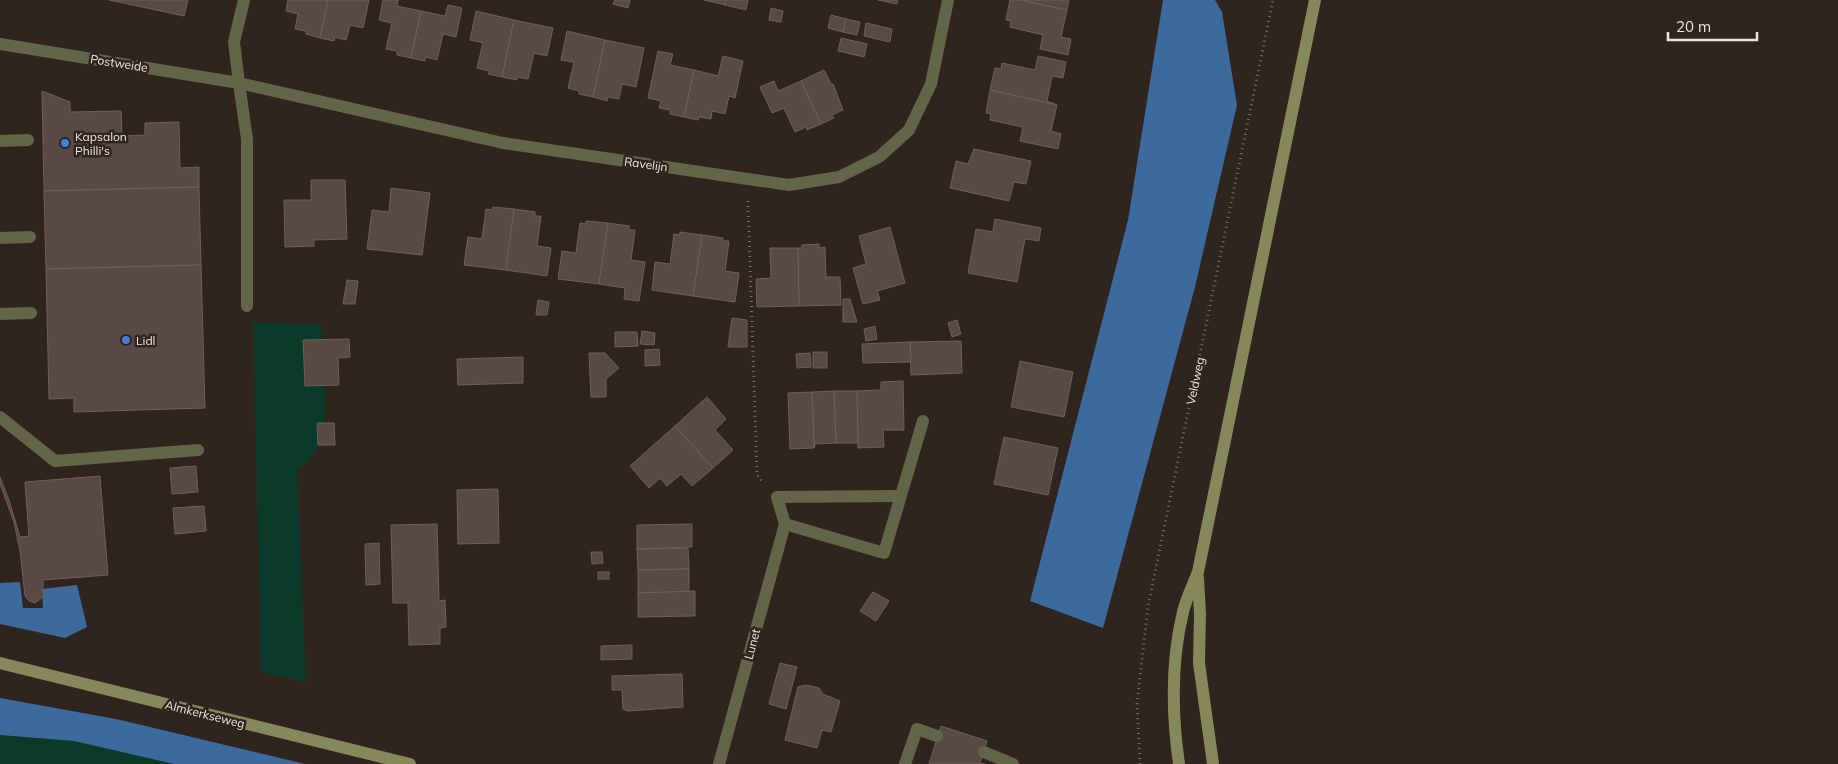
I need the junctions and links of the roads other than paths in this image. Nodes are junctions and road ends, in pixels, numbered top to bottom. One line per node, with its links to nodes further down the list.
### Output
1 (244, 0): 5 (street)
2 (948, 0): 5 (street, Ravelijn)
3 (1315, 0): 18 (street)
4 (0, 44): 5 (street, Postweide)
5 (239, 83): 10 (street)
6 (0, 140): 7 (street)
7 (28, 140)
8 (30, 237): 9 (street)
9 (0, 238)
10 (247, 306)
11 (0, 314): 12 (street)
12 (32, 314)
13 (0, 417): 15 (street)
14 (923, 421): 16 (street)
15 (198, 450)
16 (900, 496): 17 (street); 17 (street)
17 (785, 524): 23 (street, Lunet)
18 (1198, 572): 26 (street); 27 (street)
19 (0, 664): 22 (street, Almkerkseweg)
20 (938, 736): 24 (street)
21 (984, 752): 25 (street)
22 (410, 764)
23 (719, 764)
24 (905, 764)
25 (1013, 764)
26 (1179, 764)
27 (1213, 764)

